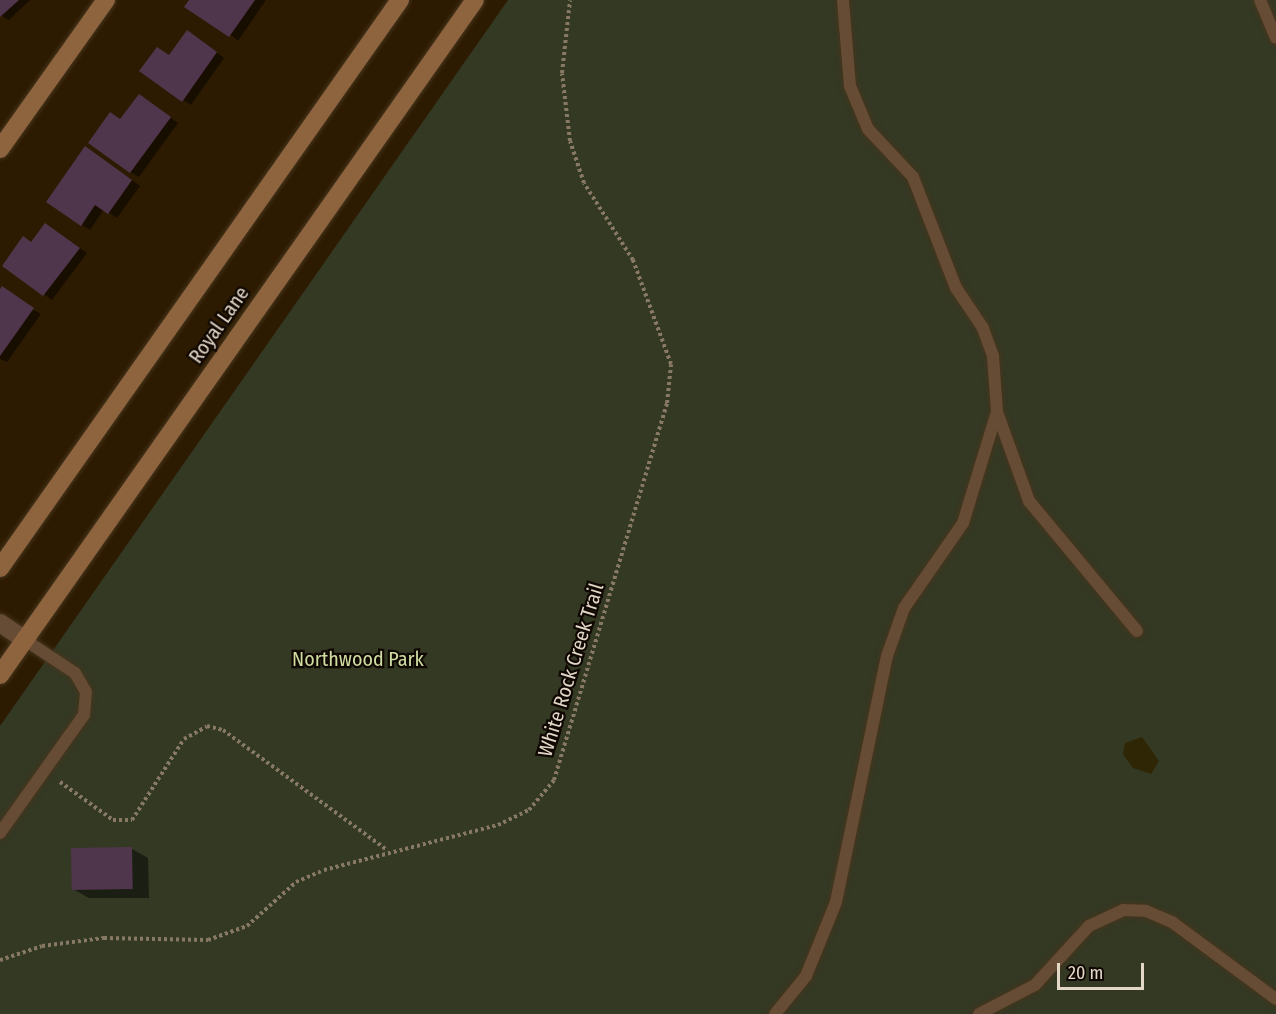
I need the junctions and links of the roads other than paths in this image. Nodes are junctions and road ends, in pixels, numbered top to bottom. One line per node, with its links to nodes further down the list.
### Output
1 (105, 0): 7 (main road)
2 (399, 0): 9 (main road, Royal Lane)
3 (475, 0): 12 (main road, Royal Lane)
4 (843, 0): 8 (lane)
5 (1260, 0): 6 (lane)
6 (1276, 38)
7 (0, 148)
8 (997, 412): 11 (lane); 16 (lane)
9 (0, 568)
10 (0, 623): 12 (street)
11 (1137, 630)
12 (25, 640): 13 (main road, Royal Lane); 14 (lane)
13 (0, 675)
14 (0, 833)
15 (1276, 999): 17 (lane)
16 (775, 1014)
17 (979, 1014)

